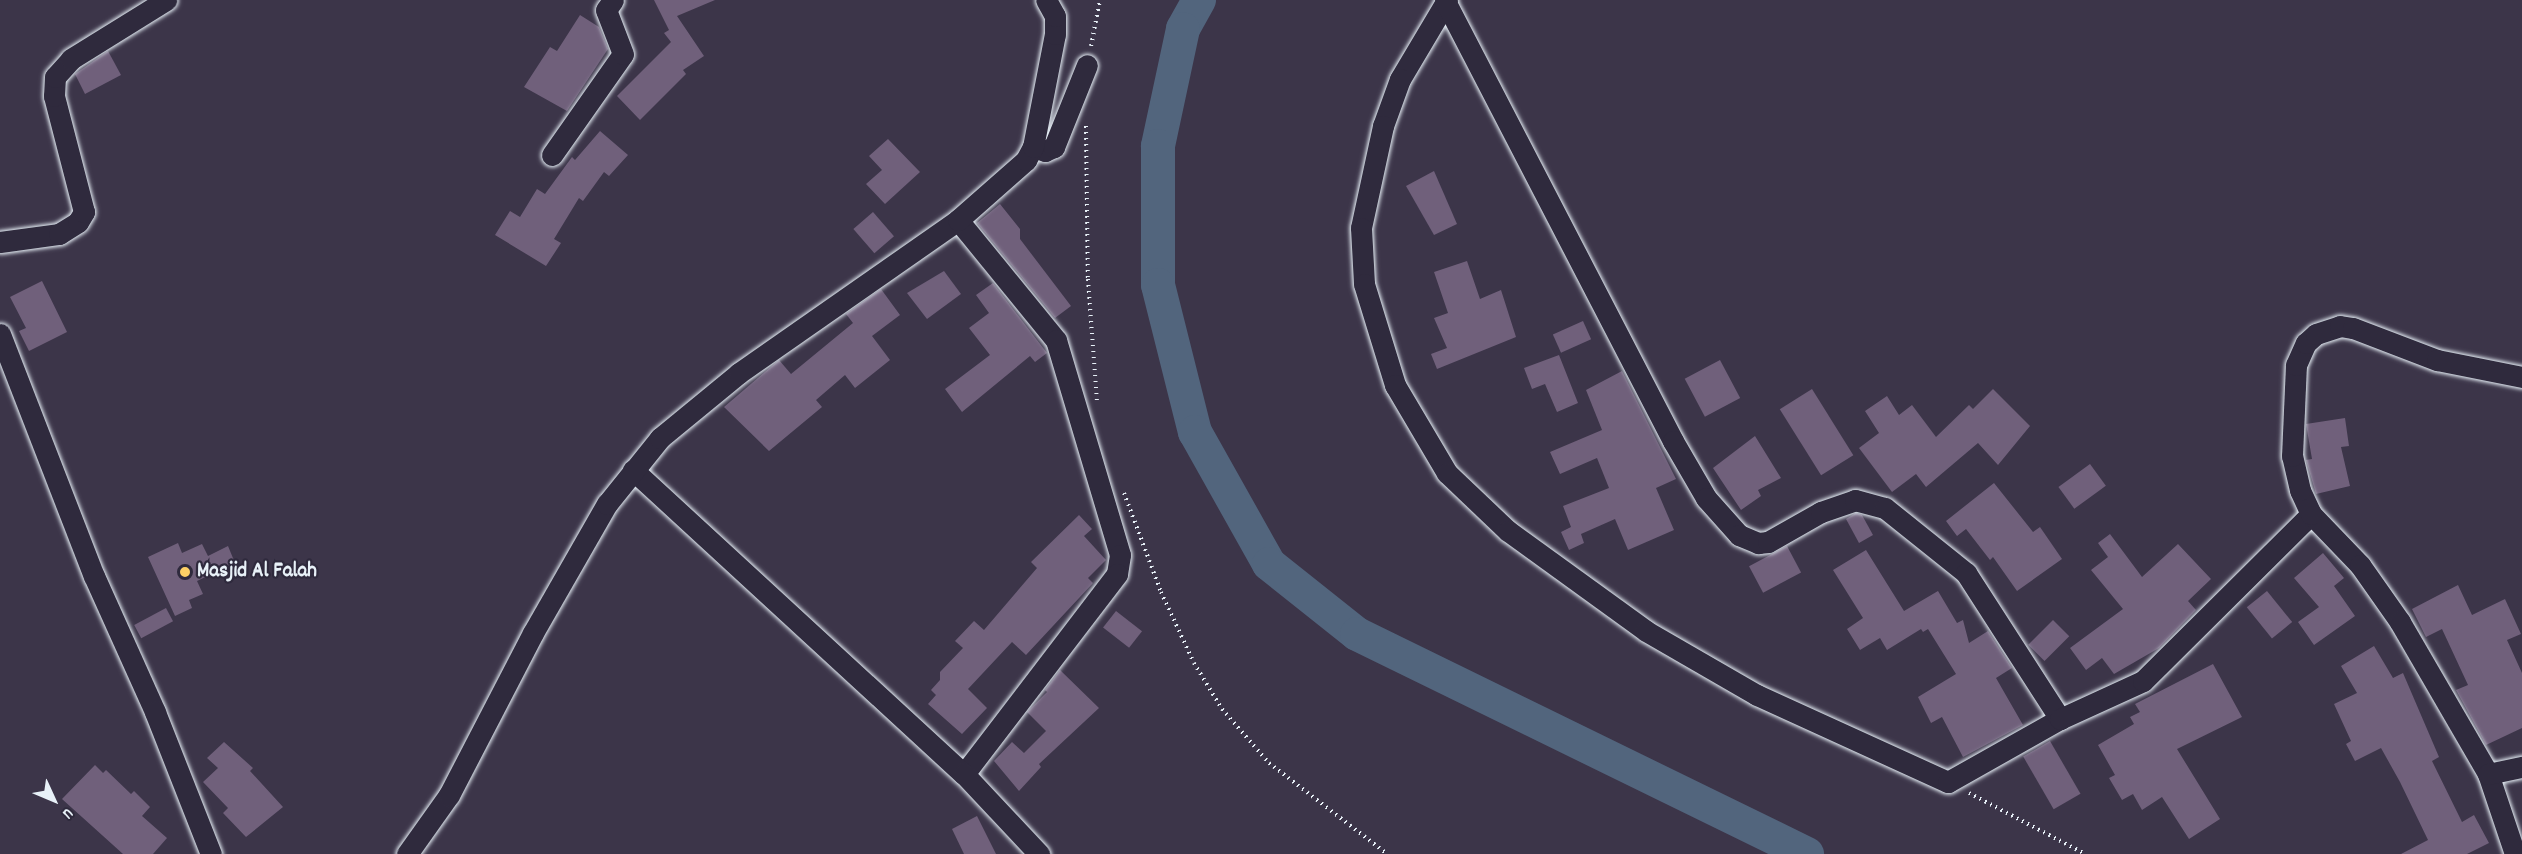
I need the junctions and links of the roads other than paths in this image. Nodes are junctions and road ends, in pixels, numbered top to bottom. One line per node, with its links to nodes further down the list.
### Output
1 (166, 0): 9 (street)
2 (613, 0): 7 (street)
3 (1046, 0): 6 (street)
4 (1446, 1): 14 (street); 14 (street)
5 (1087, 65): 6 (street)
6 (1033, 147): 8 (street)
7 (552, 155)
8 (958, 220): 12 (street); 16 (street)
9 (0, 242)
10 (0, 334): 18 (street)
11 (2522, 377): 13 (street)
12 (633, 470): 16 (street); 19 (street)
13 (2311, 514): 14 (street); 17 (street)
14 (2060, 719)
15 (2522, 767): 17 (street)
16 (964, 774): 20 (street)
17 (2488, 774): 21 (street)
18 (211, 854)
19 (407, 854)
20 (1039, 854)
21 (2515, 854)

